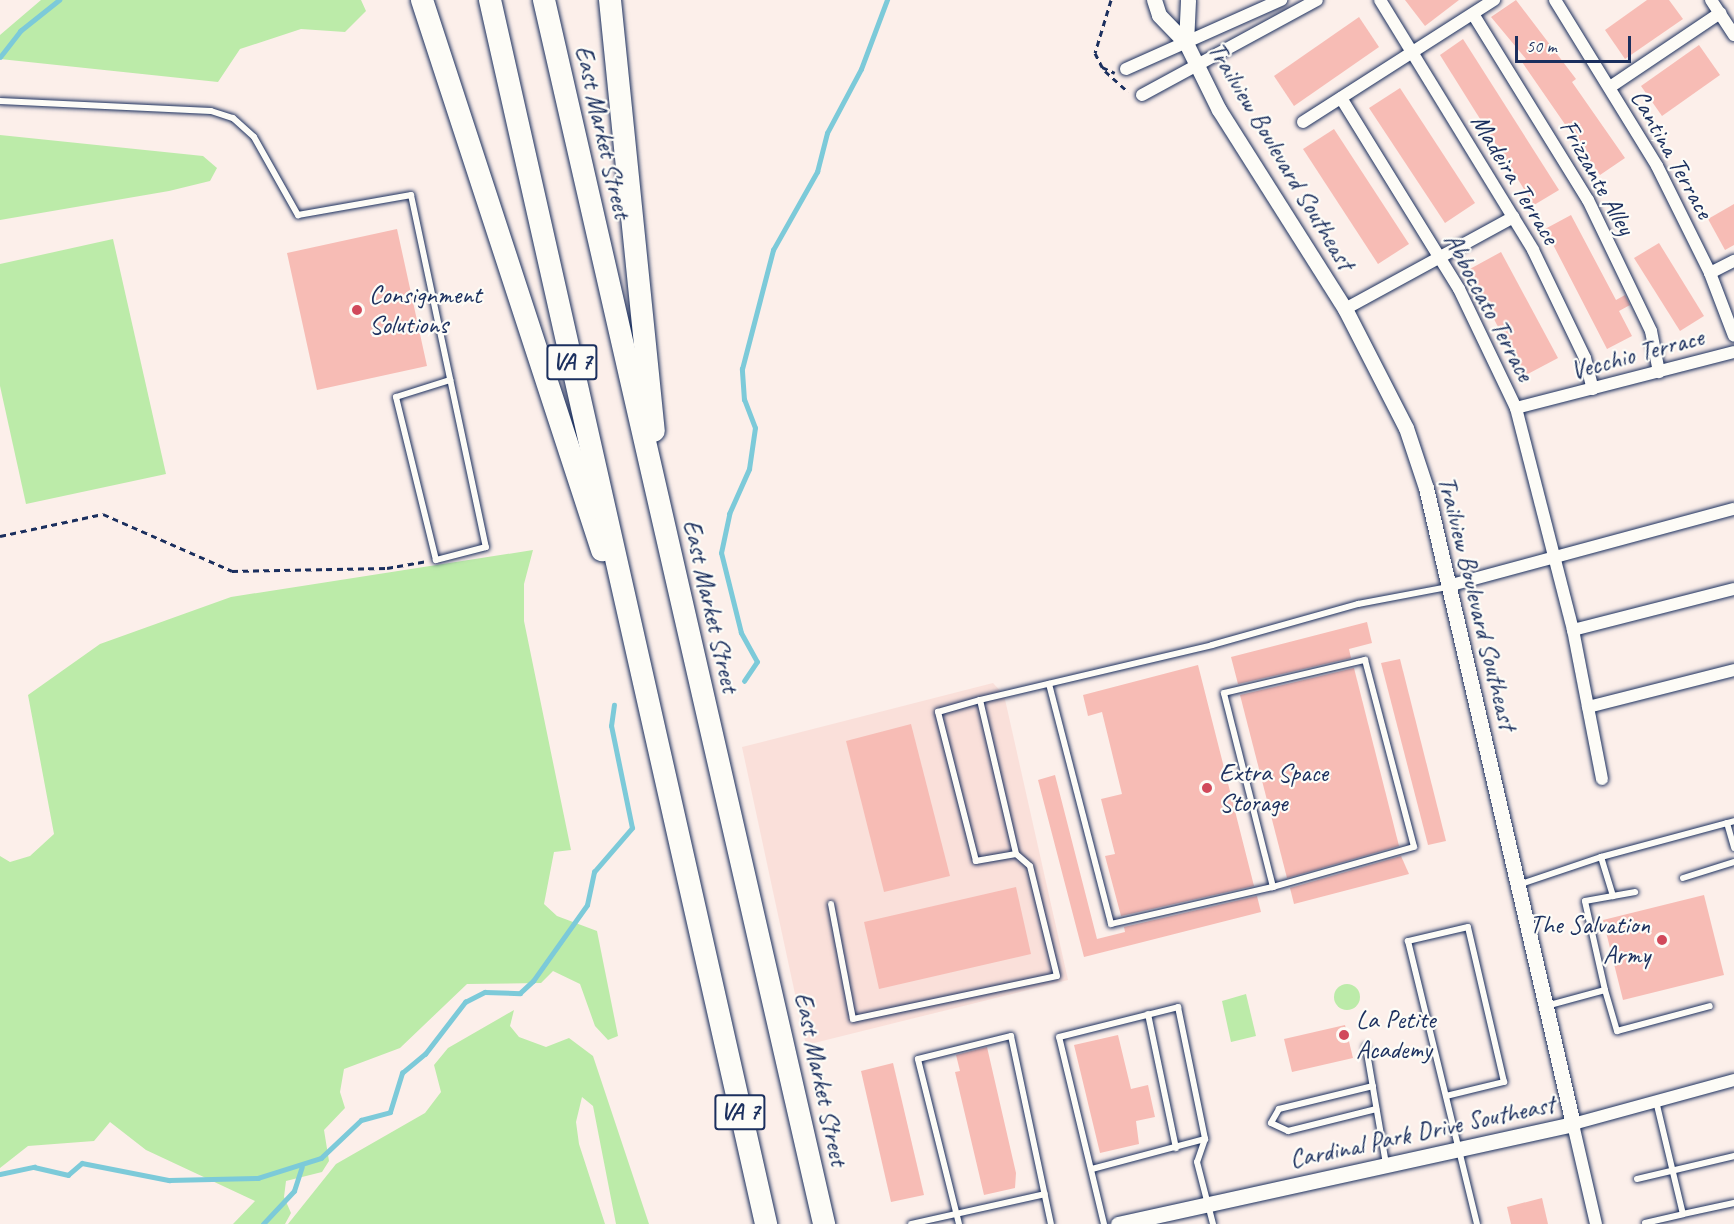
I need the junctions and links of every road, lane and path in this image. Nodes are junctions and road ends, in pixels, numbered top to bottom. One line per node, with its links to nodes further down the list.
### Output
1 (422, 0): 46 (highway)
2 (490, 0): 46 (highway, VA 7)
3 (544, 0): 39 (highway, East Market Street / VA 7)
4 (610, 0): 39 (highway)
5 (1111, 0): 19 (path)
6 (1154, 0): 17 (street, Trailview Boulevard Southeast)
7 (1188, 0): 17 (street, Trailview Boulevard Southeast)
8 (1281, 0): 17 (street)
9 (1317, 0): 20 (street)
10 (1380, 0): 18 (street, Madeira Terrace)
11 (1494, 0): 15 (street)
12 (1555, 0): 22 (street, Cantina Terrace)
13 (1711, 0): 14 (street)
14 (1720, 13): 16 (street); 22 (street)
15 (1473, 14): 18 (street); 34 (street, Frizzante Alley)
16 (1734, 35)
17 (1186, 43): 20 (street, Trailview Boulevard Southeast); 21 (street)
18 (1413, 54): 24 (street); 27 (street, Madeira Terrace)
19 (1102, 67): 21 (path); 23 (path)
20 (1197, 67): 23 (street); 31 (street, Trailview Boulevard Southeast)
21 (1126, 69)
22 (1610, 87): 30 (street, Cantina Terrace)
23 (1142, 95)
24 (1341, 98): 26 (street); 28 (street, Abboccato Terrace)
25 (0, 101): 35 (lane)
26 (1303, 122)
27 (1514, 217): 28 (street); 36 (street, Madeira Terrace)
28 (1438, 254): 31 (street); 37 (street, Abboccato Terrace)
29 (1734, 261): 30 (street)
30 (1710, 273): 32 (street, Cantina Terrace)
31 (1345, 309): 43 (street, Trailview Boulevard Southeast)
32 (1734, 336)
33 (1734, 352): 34 (street, Vecchio Terrace)
34 (1659, 372): 36 (street, Vecchio Terrace)
35 (450, 380): 42 (lane); 42 (lane)
36 (1593, 389): 37 (street, Vecchio Terrace)
37 (1516, 408): 41 (street, Abboccato Terrace)
38 (1734, 509): 41 (street)
39 (664, 531): 78 (highway, East Market Street / VA 7)
40 (0, 536): 42 (path)
41 (1555, 554): 43 (street); 45 (street, Abboccato Terrace)
42 (436, 560)
43 (1448, 586): 48 (lane); 58 (street, Trailview Boulevard Southeast)
44 (1734, 589): 45 (street)
45 (1573, 630): 50 (street, Abboccato Terrace)
46 (633, 636): 89 (highway, VA 7)
47 (1734, 670): 50 (street)
48 (1049, 684): 49 (lane); 59 (lane)
49 (980, 700): 54 (lane); 54 (lane)
50 (1588, 707): 51 (street, Abboccato Terrace)
51 (1602, 779)
52 (1731, 822): 53 (lane); 55 (lane)
53 (1734, 848)
54 (1016, 854): 62 (lane)
55 (1601, 857): 58 (lane); 61 (lane)
56 (1734, 862): 57 (lane)
57 (1683, 878)
58 (1518, 885): 64 (street, Trailview Boulevard Southeast)
59 (1273, 887): 59 (lane)
60 (1635, 892): 61 (lane)
61 (1613, 896): 63 (lane)
62 (831, 904)
63 (1605, 990): 64 (lane); 65 (lane)
64 (1545, 1006): 73 (street, Trailview Boulevard Southeast)
65 (1710, 1006)
66 (1148, 1014): 74 (lane); 75 (lane); 80 (lane)
67 (1366, 1047): 69 (lane)
68 (1734, 1080): 71 (street, Cardinal Park Drive Southeast)
69 (1373, 1086): 72 (lane); 72 (lane)
70 (1446, 1096): 70 (lane); 76 (lane)
71 (1656, 1101): 73 (street, Cardinal Park Drive Southeast); 81 (lane)
72 (1376, 1109): 79 (lane)
73 (1573, 1124): 76 (street, Cardinal Park Drive Southeast); 99 (street, Trailview Boulevard Southeast)
74 (1205, 1139): 75 (lane); 84 (lane)
75 (1176, 1148): 80 (lane)
76 (1457, 1149): 79 (street, Cardinal Park Drive Southeast); 98 (lane)
77 (1734, 1156): 81 (lane)
78 (810, 1164): 90 (highway, East Market Street / VA 7); 91 (highway)
79 (1386, 1164): 84 (street, Cardinal Park Drive Southeast)
80 (1092, 1170): 95 (lane)
81 (1673, 1171): 82 (lane); 86 (lane)
82 (1637, 1179)
83 (1045, 1194): 87 (lane); 87 (lane); 94 (lane)
84 (1207, 1203): 96 (street, Cardinal Park Drive Southeast); 97 (lane)
85 (1734, 1203): 86 (lane)
86 (1683, 1214): 88 (lane)
87 (957, 1216): 92 (lane); 93 (lane)
88 (1645, 1223)
89 (766, 1224)
90 (824, 1224)
91 (841, 1224)
92 (911, 1224)
93 (959, 1224)
94 (1052, 1224)
95 (1104, 1224)
96 (1118, 1224)
97 (1213, 1224)
98 (1477, 1224)
99 (1596, 1224)

